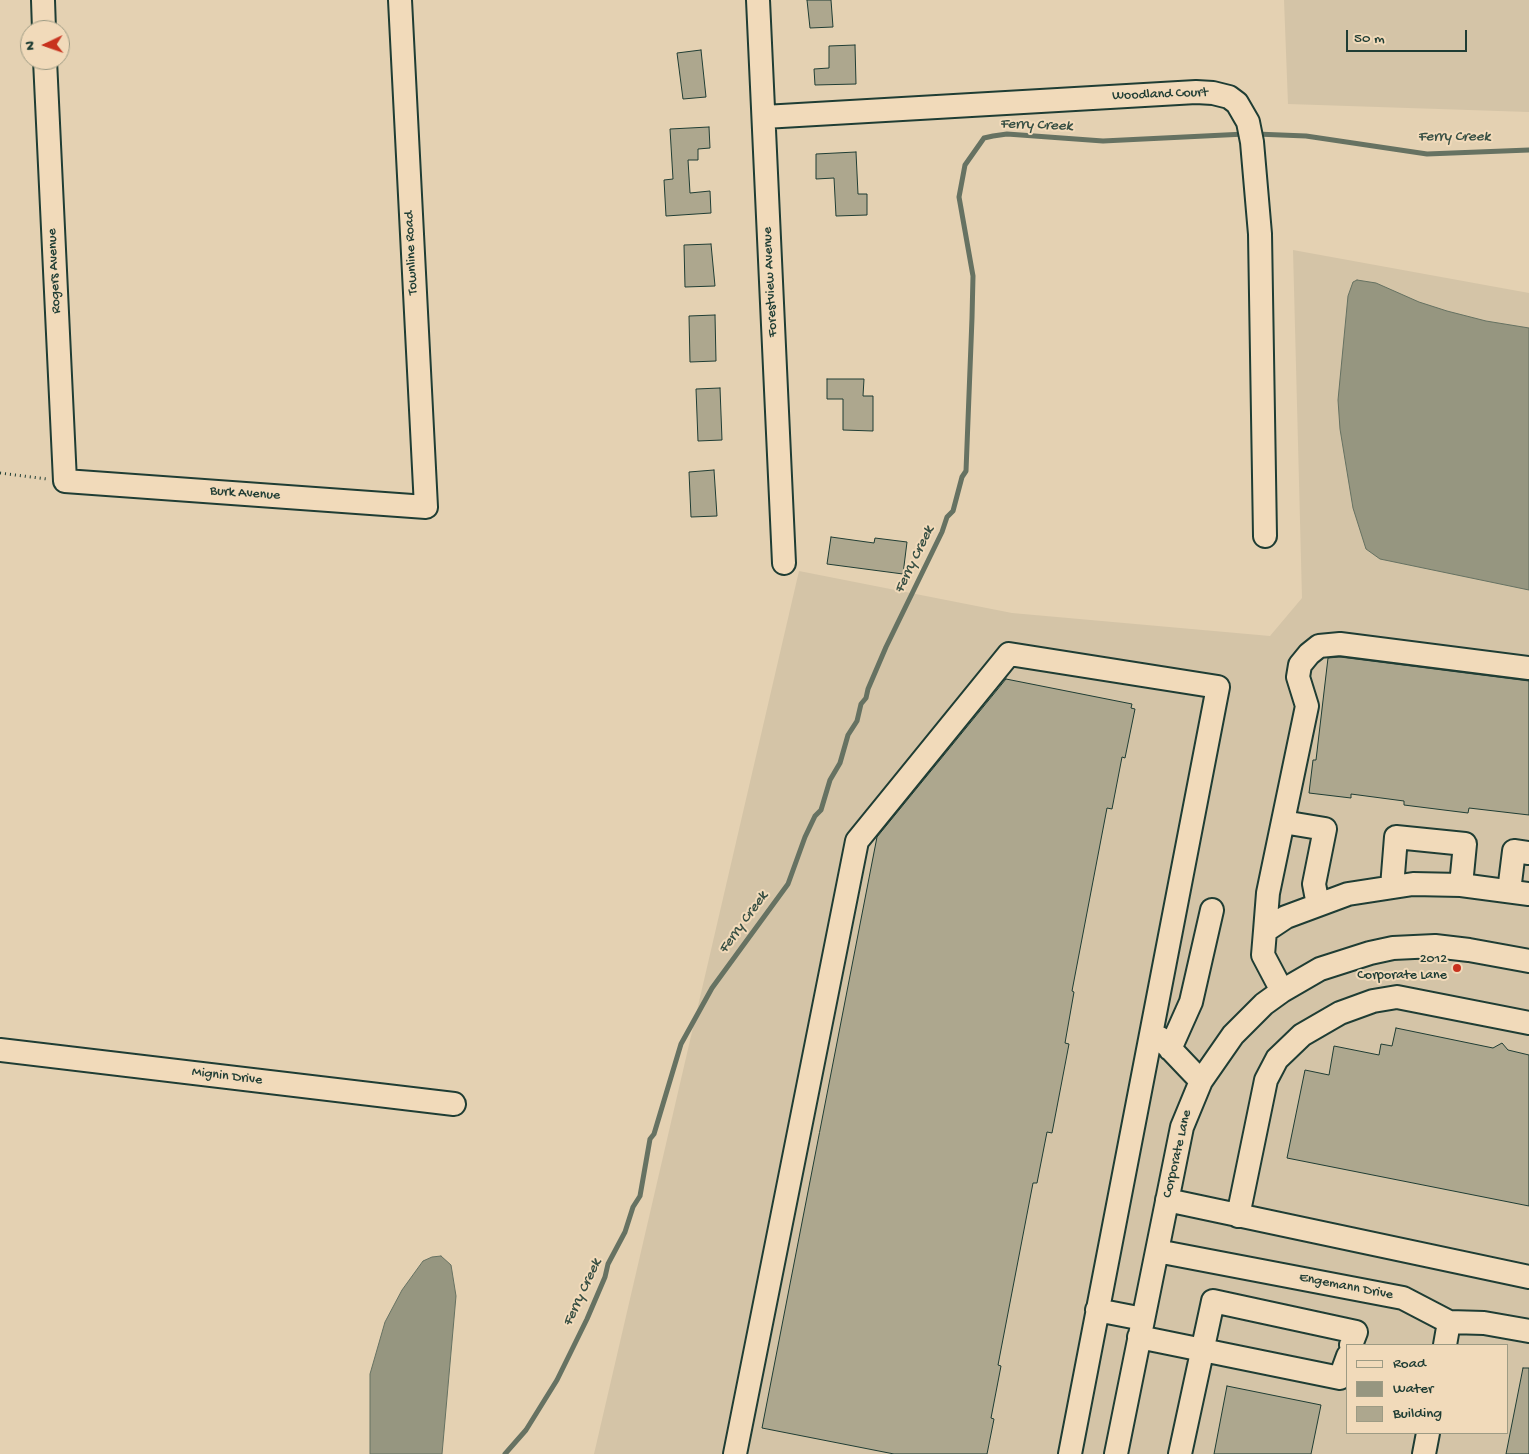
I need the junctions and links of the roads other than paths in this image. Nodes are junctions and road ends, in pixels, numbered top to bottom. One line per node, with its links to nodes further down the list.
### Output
1 (43, 0): 4 (street)
2 (400, 0): 8 (street, Townline Road)
3 (758, 0): 6 (street, Forestview Avenue)
4 (44, 20)
5 (46, 70): 7 (street, Rogers Avenue)
6 (764, 117): 9 (street, Woodland Court); 10 (street, Forestview Avenue)
7 (65, 481): 8 (street, Burk Avenue)
8 (426, 507)
9 (1265, 536)
10 (784, 563)
11 (1529, 668): 12 (street)
12 (1283, 822): 17 (street); 19 (street)
13 (1529, 853): 16 (street)
14 (1461, 885): 15 (street); 15 (street); 16 (street)
15 (1392, 887): 17 (street)
16 (1519, 892)
17 (1318, 905): 19 (street)
18 (1212, 910): 24 (street)
19 (1265, 931): 21 (street)
20 (1529, 962): 21 (street, Corporate Lane)
21 (1282, 991): 26 (street, Corporate Lane)
22 (1529, 1023): 29 (street)
23 (1150, 1028): 24 (street); 32 (street); 41 (street)
24 (1170, 1049): 26 (street)
25 (0, 1050): 27 (street, Mignin Drive)
26 (1200, 1081): 28 (street, Corporate Lane)
27 (454, 1104)
28 (1167, 1200): 29 (street); 30 (street, Corporate Lane)
29 (1238, 1216): 31 (street)
30 (1157, 1251): 33 (street, Engemann Drive); 34 (street, Corporate Lane)
31 (1529, 1277)
32 (1097, 1310): 34 (street); 42 (street)
33 (1449, 1322): 35 (street, Engemann Drive); 37 (street)
34 (1141, 1328): 38 (street); 43 (street, Corporate Lane)
35 (1529, 1331)
36 (1351, 1344): 38 (street)
37 (1445, 1344)
38 (1203, 1350): 39 (street); 44 (street)
39 (1346, 1362)
40 (1428, 1434): 45 (street)
41 (735, 1454)
42 (1070, 1454)
43 (1116, 1454)
44 (1180, 1454)
45 (1424, 1454)

